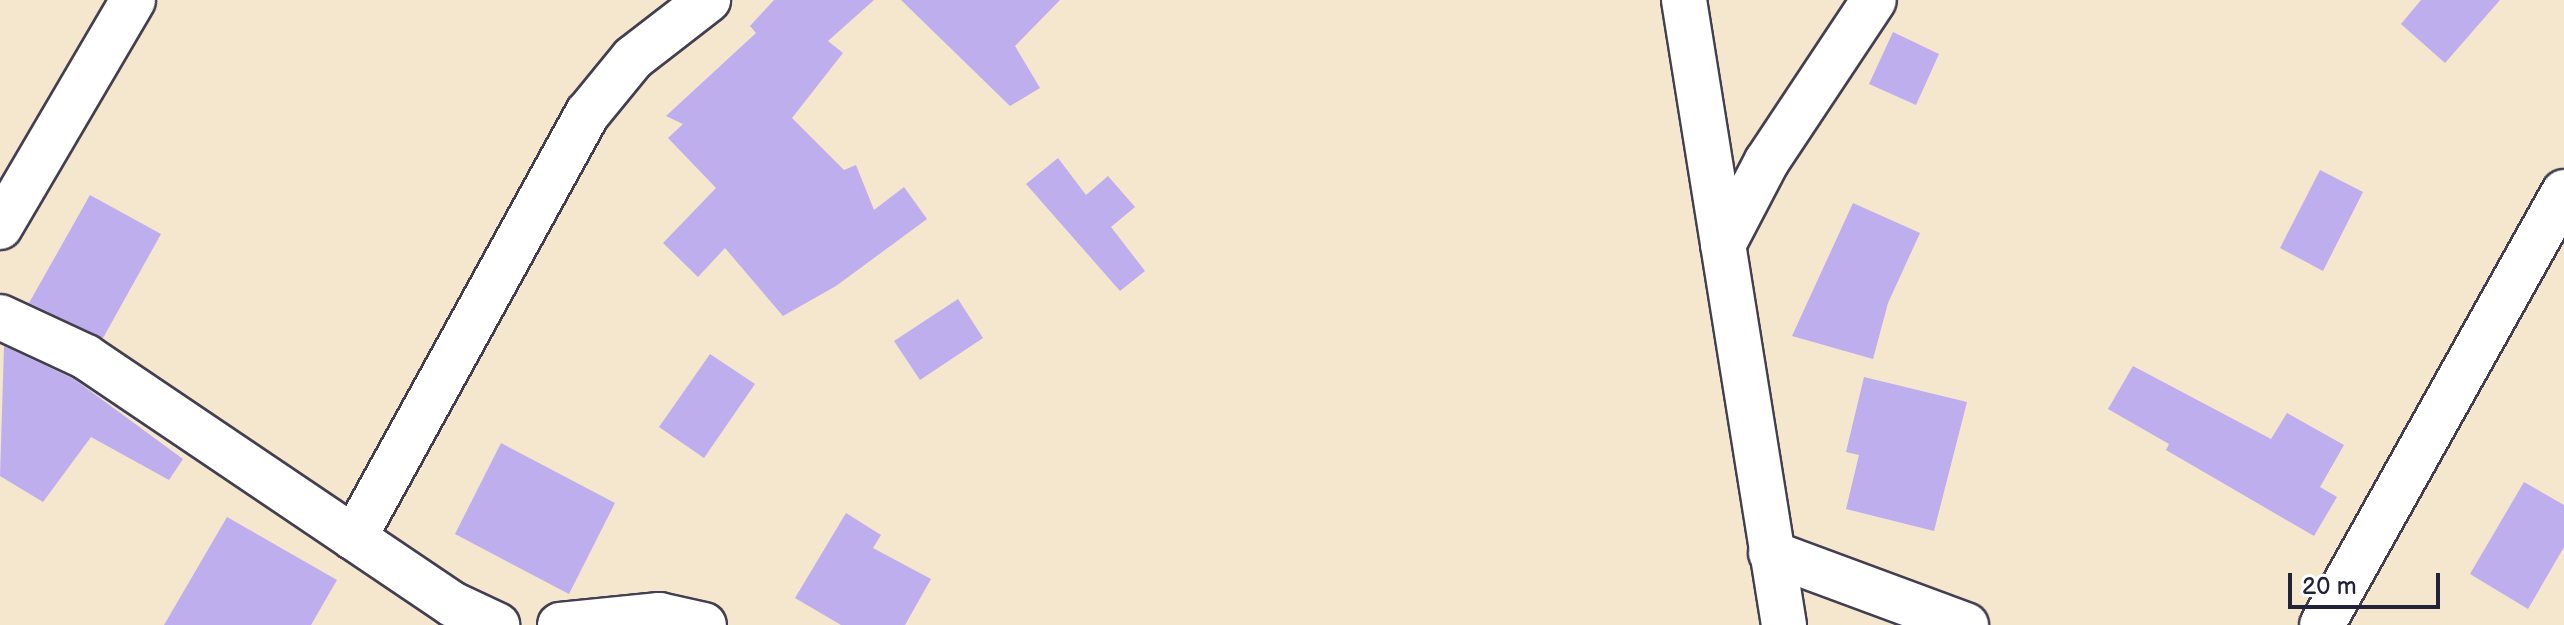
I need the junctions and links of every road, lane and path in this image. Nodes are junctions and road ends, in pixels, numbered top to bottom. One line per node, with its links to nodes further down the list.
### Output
1 (133, 0): 6 (street)
2 (708, 0): 9 (street)
3 (1684, 0): 7 (street)
4 (1874, 0): 7 (street)
5 (2564, 192): 16 (street)
6 (0, 227)
7 (1723, 245): 10 (street)
8 (0, 317): 9 (street)
9 (354, 538): 11 (street)
10 (1771, 553): 14 (street); 15 (street)
11 (497, 625)
12 (560, 625): 13 (street)
13 (704, 625)
14 (1784, 625)
15 (1966, 625)
16 (2322, 625)

